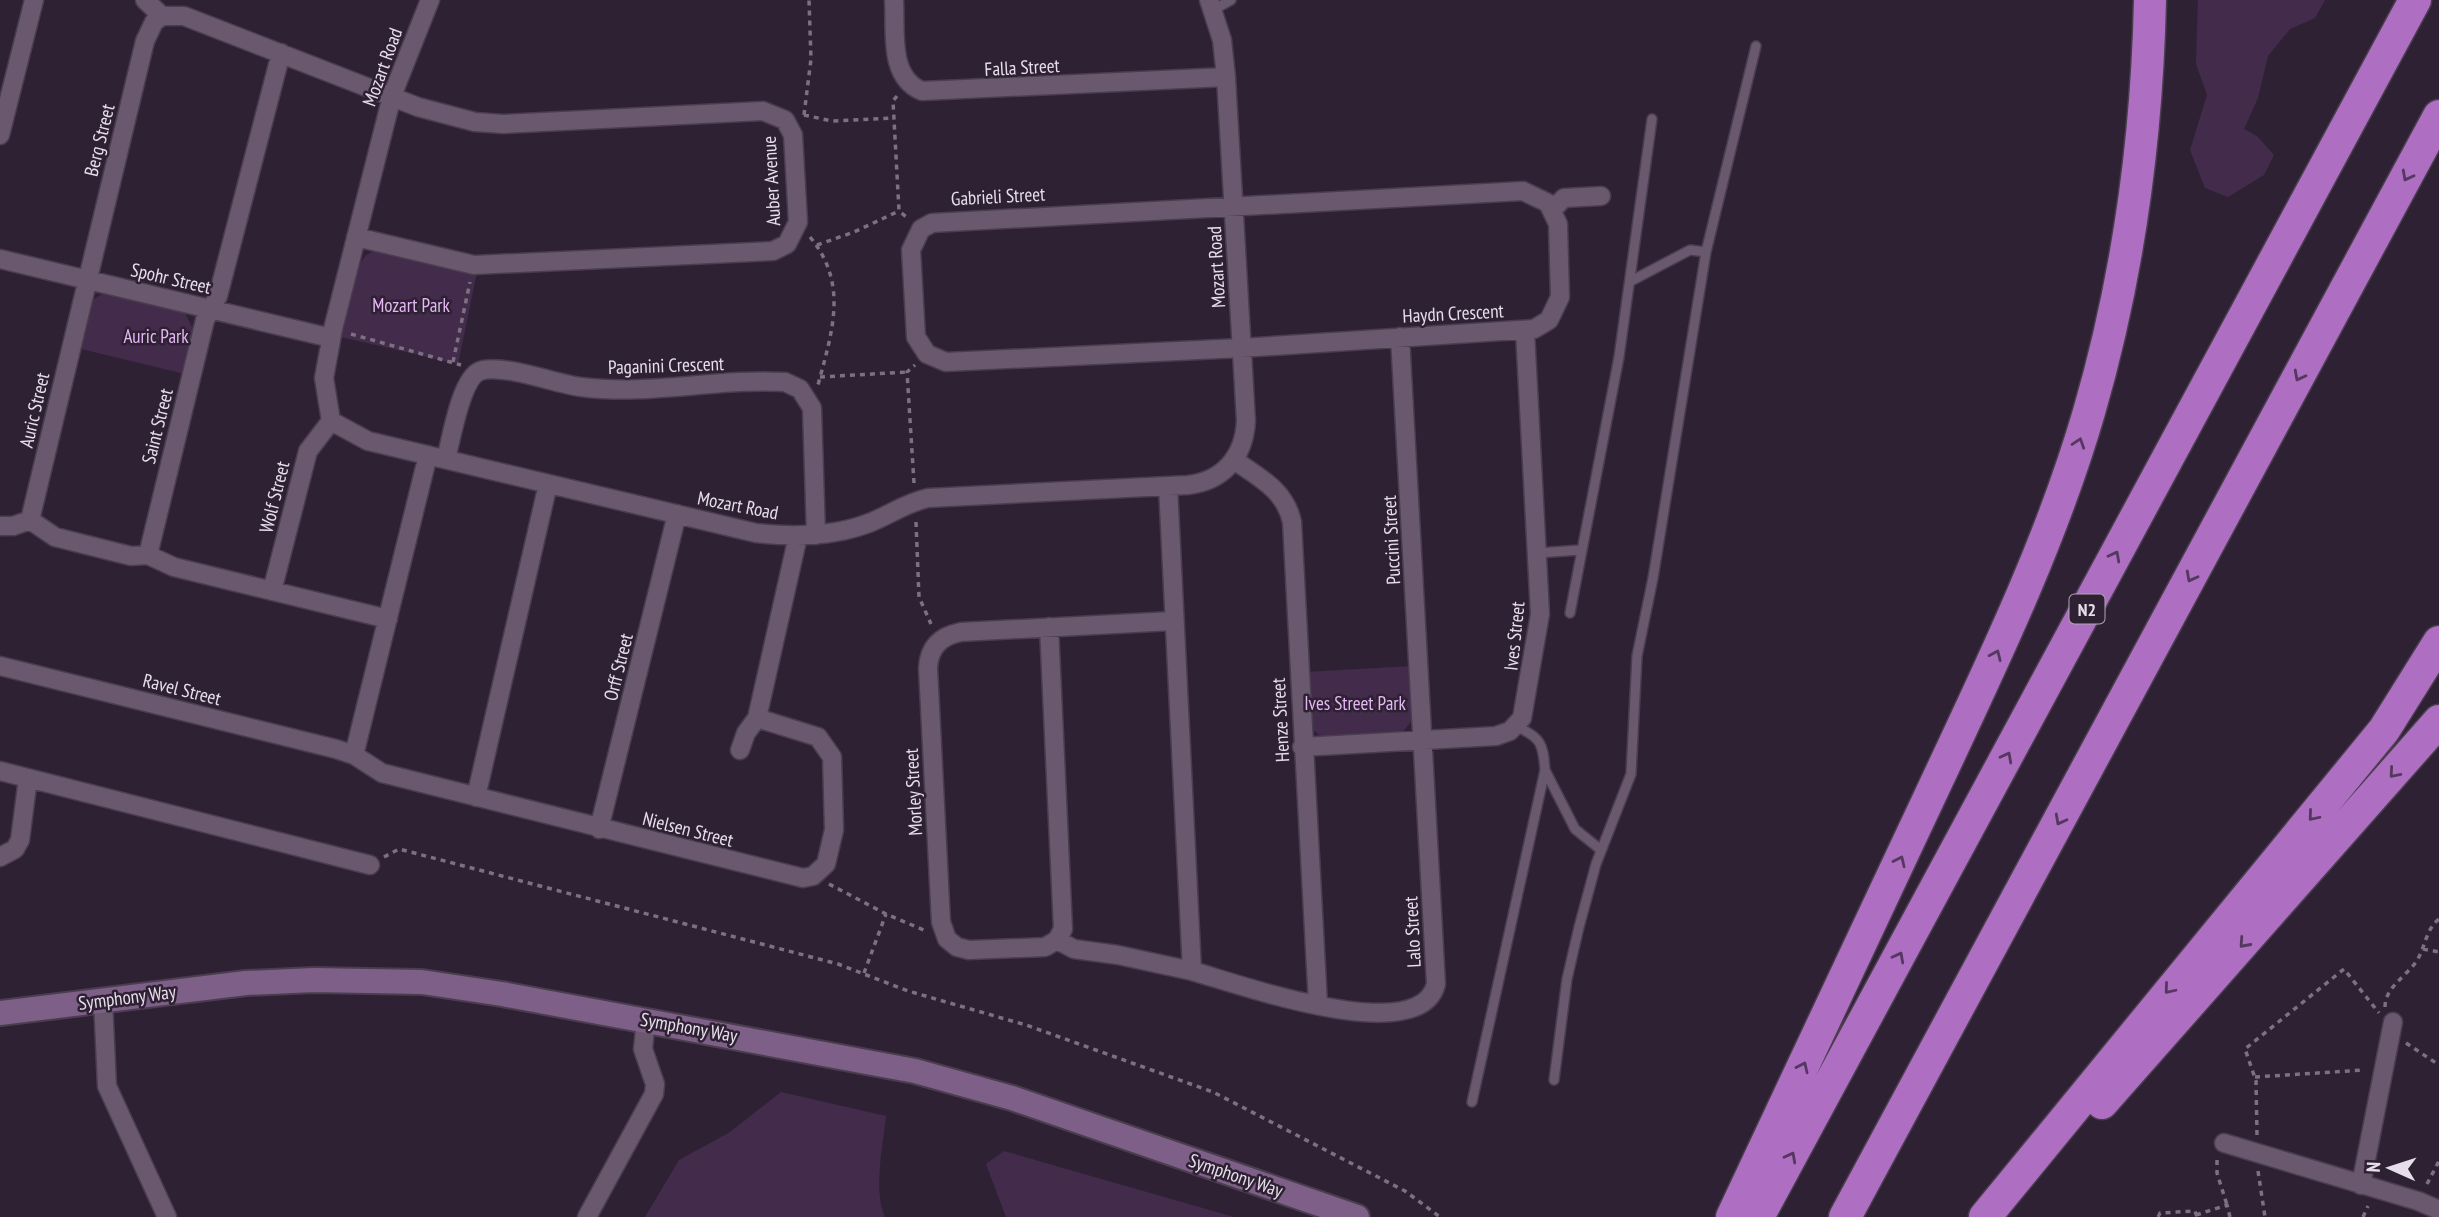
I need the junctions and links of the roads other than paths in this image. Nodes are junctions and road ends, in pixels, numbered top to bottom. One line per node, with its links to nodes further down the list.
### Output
1 (34, 0): 16 (street)
2 (145, 0): 9 (street)
3 (430, 0): 13 (street, Mozart Road)
4 (894, 0): 12 (street, Falla Street)
5 (1231, 0): 8 (lane)
6 (2150, 0): 80 (highway, one-way to 6)
7 (2415, 0): 81 (highway, N2, one-way to 7)
8 (1211, 5): 12 (street, Mozart Road)
9 (162, 16): 11 (street); 23 (street, Berg Street)
10 (1756, 46): 21 (lane)
11 (281, 53): 13 (street); 25 (street)
12 (1226, 77): 18 (street, Mozart Road)
13 (391, 96): 20 (street, Mozart Road); 20 (street, Auber Avenue)
14 (2439, 116): 82 (highway, one-way to 82)
15 (1652, 119): 24 (lane)
16 (0, 135)
17 (1601, 196): 19 (street)
18 (1233, 205): 19 (street); 29 (street, Mozart Road); 29 (street, Gabrieli Street)
19 (1553, 209): 26 (street, Haydn Crescent)
20 (356, 237): 27 (street, Mozart Road)
21 (1706, 252): 24 (lane); 62 (lane)
22 (0, 259): 23 (street, Spohr Street)
23 (86, 280): 25 (street, Spohr Street); 37 (street, Auric Street)
24 (1631, 281): 40 (lane)
25 (211, 309): 27 (street, Spohr Street); 42 (street, Saint Street)
26 (1525, 331): 28 (street, Haydn Crescent); 41 (street, Ives Street)
27 (332, 334): 30 (street, Mozart Road)
28 (1400, 337): 29 (street, Haydn Crescent); 53 (street, Puccini Street)
29 (1241, 348): 33 (street, Mozart Road)
30 (331, 421): 31 (street, Mozart Road); 43 (street, Wolf Street)
31 (428, 455): 32 (street, Mozart Road); 45 (street)
32 (446, 460): 34 (street, Mozart Road); 39 (street, Paganini Crescent)
33 (1234, 460): 35 (street, Mozart Road); 54 (street, Henze Street)
34 (548, 484): 36 (street, Mozart Road); 60 (street)
35 (1168, 486): 39 (street, Mozart Road); 46 (street)
36 (677, 514): 39 (street, Mozart Road); 61 (street, Orff Street)
37 (30, 520): 38 (street); 42 (street)
38 (0, 526)
39 (807, 535): 50 (street)
40 (1580, 550): 41 (lane); 44 (lane)
41 (1537, 553): 52 (street, Ives Street)
42 (148, 555): 43 (street)
43 (272, 591): 45 (street)
44 (1570, 613)
45 (388, 619): 56 (street)
46 (1172, 621): 47 (street, Morley Street); 66 (street)
47 (1049, 627): 65 (street); 65 (street, Morley Street)
48 (2439, 642): 83 (highway, one-way to 83)
49 (0, 666): 56 (street, Ravel Street)
50 (757, 718): 55 (street); 61 (street, Nielsen Street)
51 (2439, 721): 84 (highway, one-way to 84)
52 (1516, 726): 53 (street); 57 (lane)
53 (1423, 741): 54 (street); 68 (street, Lalo Street)
54 (1302, 747): 68 (street, Henze Street)
55 (740, 750)
56 (354, 755): 60 (street, Ravel Street)
57 (1545, 770): 62 (lane); 73 (lane)
58 (0, 771): 59 (street)
59 (28, 778): 63 (street); 64 (street)
60 (475, 797): 61 (street, Nielsen Street)
61 (599, 829)
62 (1601, 850): 72 (lane)
63 (0, 857)
64 (370, 865)
65 (1057, 940): 66 (street, Lalo Street)
66 (1192, 971): 68 (street, Lalo Street)
67 (103, 1000): 69 (main road, Symphony Way); 70 (main road, Symphony Way); 77 (street)
68 (1318, 1005)
69 (0, 1013)
70 (646, 1019): 78 (street); 79 (main road, Symphony Way)
71 (2392, 1028): 75 (street)
72 (1554, 1080)
73 (1472, 1102)
74 (2224, 1143): 75 (street)
75 (2361, 1185): 76 (street)
76 (2439, 1210)
77 (167, 1217)
78 (587, 1217)
79 (1357, 1217)
80 (1732, 1217)
81 (1758, 1217)
82 (1846, 1217)
83 (1985, 1217)
84 (2001, 1217)

